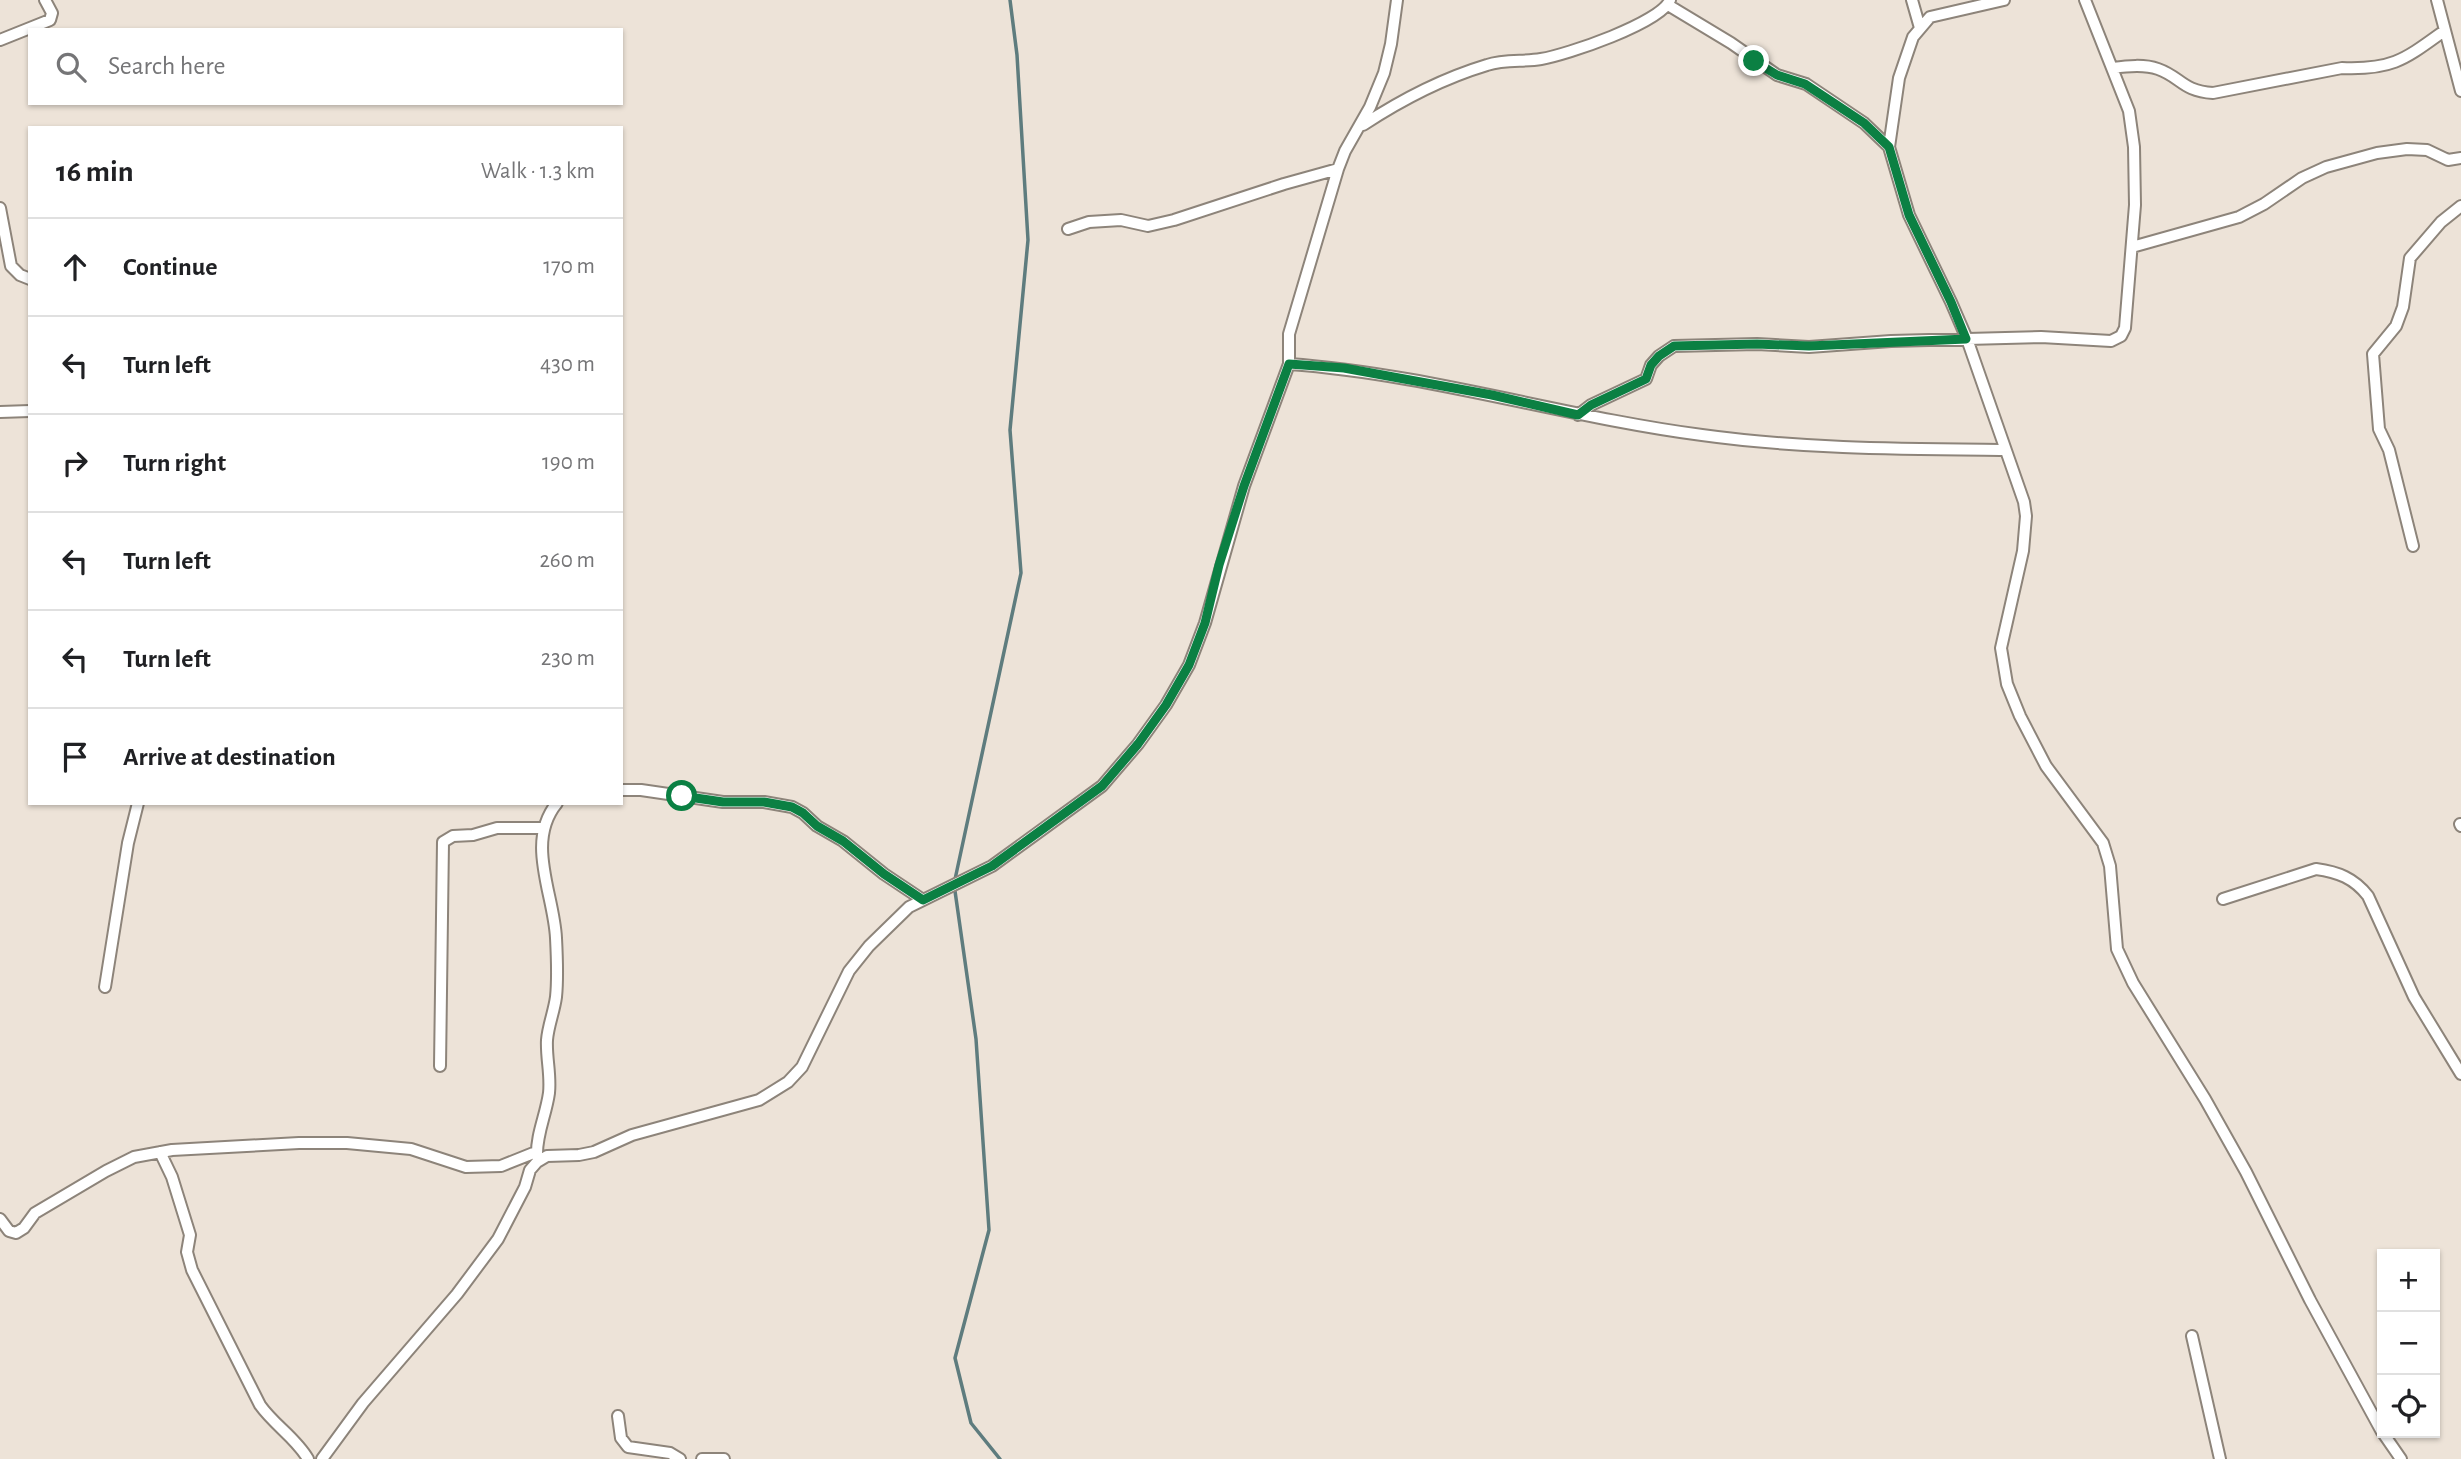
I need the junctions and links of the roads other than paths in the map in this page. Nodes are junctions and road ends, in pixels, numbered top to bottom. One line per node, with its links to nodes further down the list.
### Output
1 (45, 0): 8 (street)
2 (1397, 0): 15 (street)
3 (1912, 0): 9 (street)
4 (2004, 0): 9 (street)
5 (2085, 0): 13 (street)
6 (2437, 0): 11 (street)
7 (1669, 2): 15 (street); 16 (street)
8 (30, 28)
9 (1920, 28): 16 (street)
10 (28, 29): 12 (street)
11 (2444, 31): 13 (street); 14 (street)
12 (0, 40)
13 (2113, 68): 22 (street)
14 (2461, 91)
15 (1360, 127): 18 (street)
16 (1889, 147): 24 (street)
17 (2461, 158): 22 (street)
18 (1338, 169): 21 (street); 25 (street)
19 (2461, 206): 30 (street)
20 (0, 208): 23 (street)
21 (1068, 229)
22 (2132, 247): 24 (street)
23 (28, 278)
24 (1966, 339): 28 (street); 29 (street)
25 (1289, 364): 28 (street); 36 (street)
26 (28, 411): 27 (street)
27 (0, 412)
28 (1578, 415): 29 (street)
29 (2004, 450): 45 (street)
30 (2413, 545)
31 (623, 790): 36 (street)
32 (138, 805): 37 (street)
33 (556, 805): 34 (street)
34 (544, 828): 38 (street); 41 (street)
35 (2222, 899): 39 (street)
36 (923, 900): 41 (street)
37 (105, 987)
38 (440, 1066)
39 (2461, 1074)
40 (160, 1152): 41 (street); 42 (street); 47 (street)
41 (537, 1157): 48 (street)
42 (0, 1219)
43 (2192, 1336): 52 (street)
44 (618, 1416): 49 (street)
45 (2377, 1423)
46 (2386, 1438): 53 (street)
47 (308, 1459)
48 (322, 1459)
49 (680, 1459)
50 (702, 1459): 51 (street)
51 (724, 1459)
52 (2220, 1459)
53 (2401, 1459)

